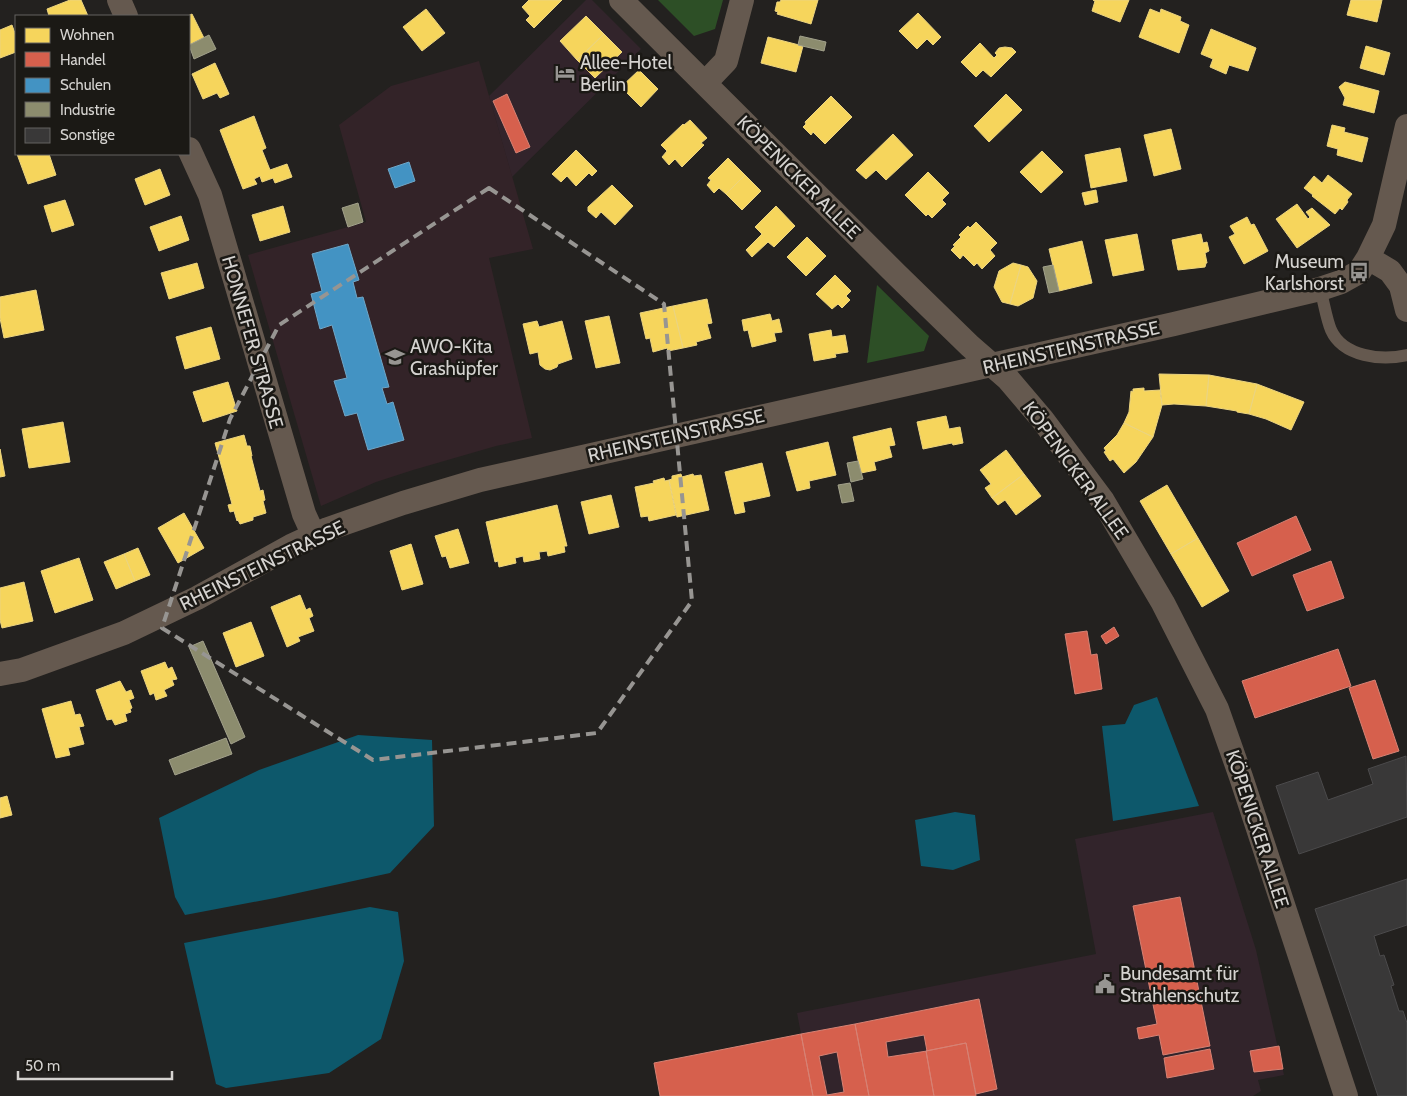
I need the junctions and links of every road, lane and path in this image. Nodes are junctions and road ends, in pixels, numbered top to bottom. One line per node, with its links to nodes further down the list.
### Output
1 (119, 0): 4 (street)
2 (621, 0): 5 (street, KÖPENICKER ALLEE)
3 (742, 0): 5 (street)
4 (126, 15)
5 (705, 83): 12 (street, KÖPENICKER ALLEE)
6 (1407, 126): 8 (street, RHEINSTEINSTRASSE)
7 (190, 151): 13 (street, HONNEFER STRASSE)
8 (1368, 258): 9 (street, RHEINSTEINSTRASSE); 10 (street)
9 (1320, 289): 11 (lane); 12 (street, RHEINSTEINSTRASSE)
10 (1407, 310)
11 (1407, 355)
12 (990, 364): 13 (street, RHEINSTEINSTRASSE); 15 (street, KÖPENICKER ALLEE)
13 (314, 536): 14 (street, RHEINSTEINSTRASSE)
14 (0, 674)
15 (1346, 1096)

